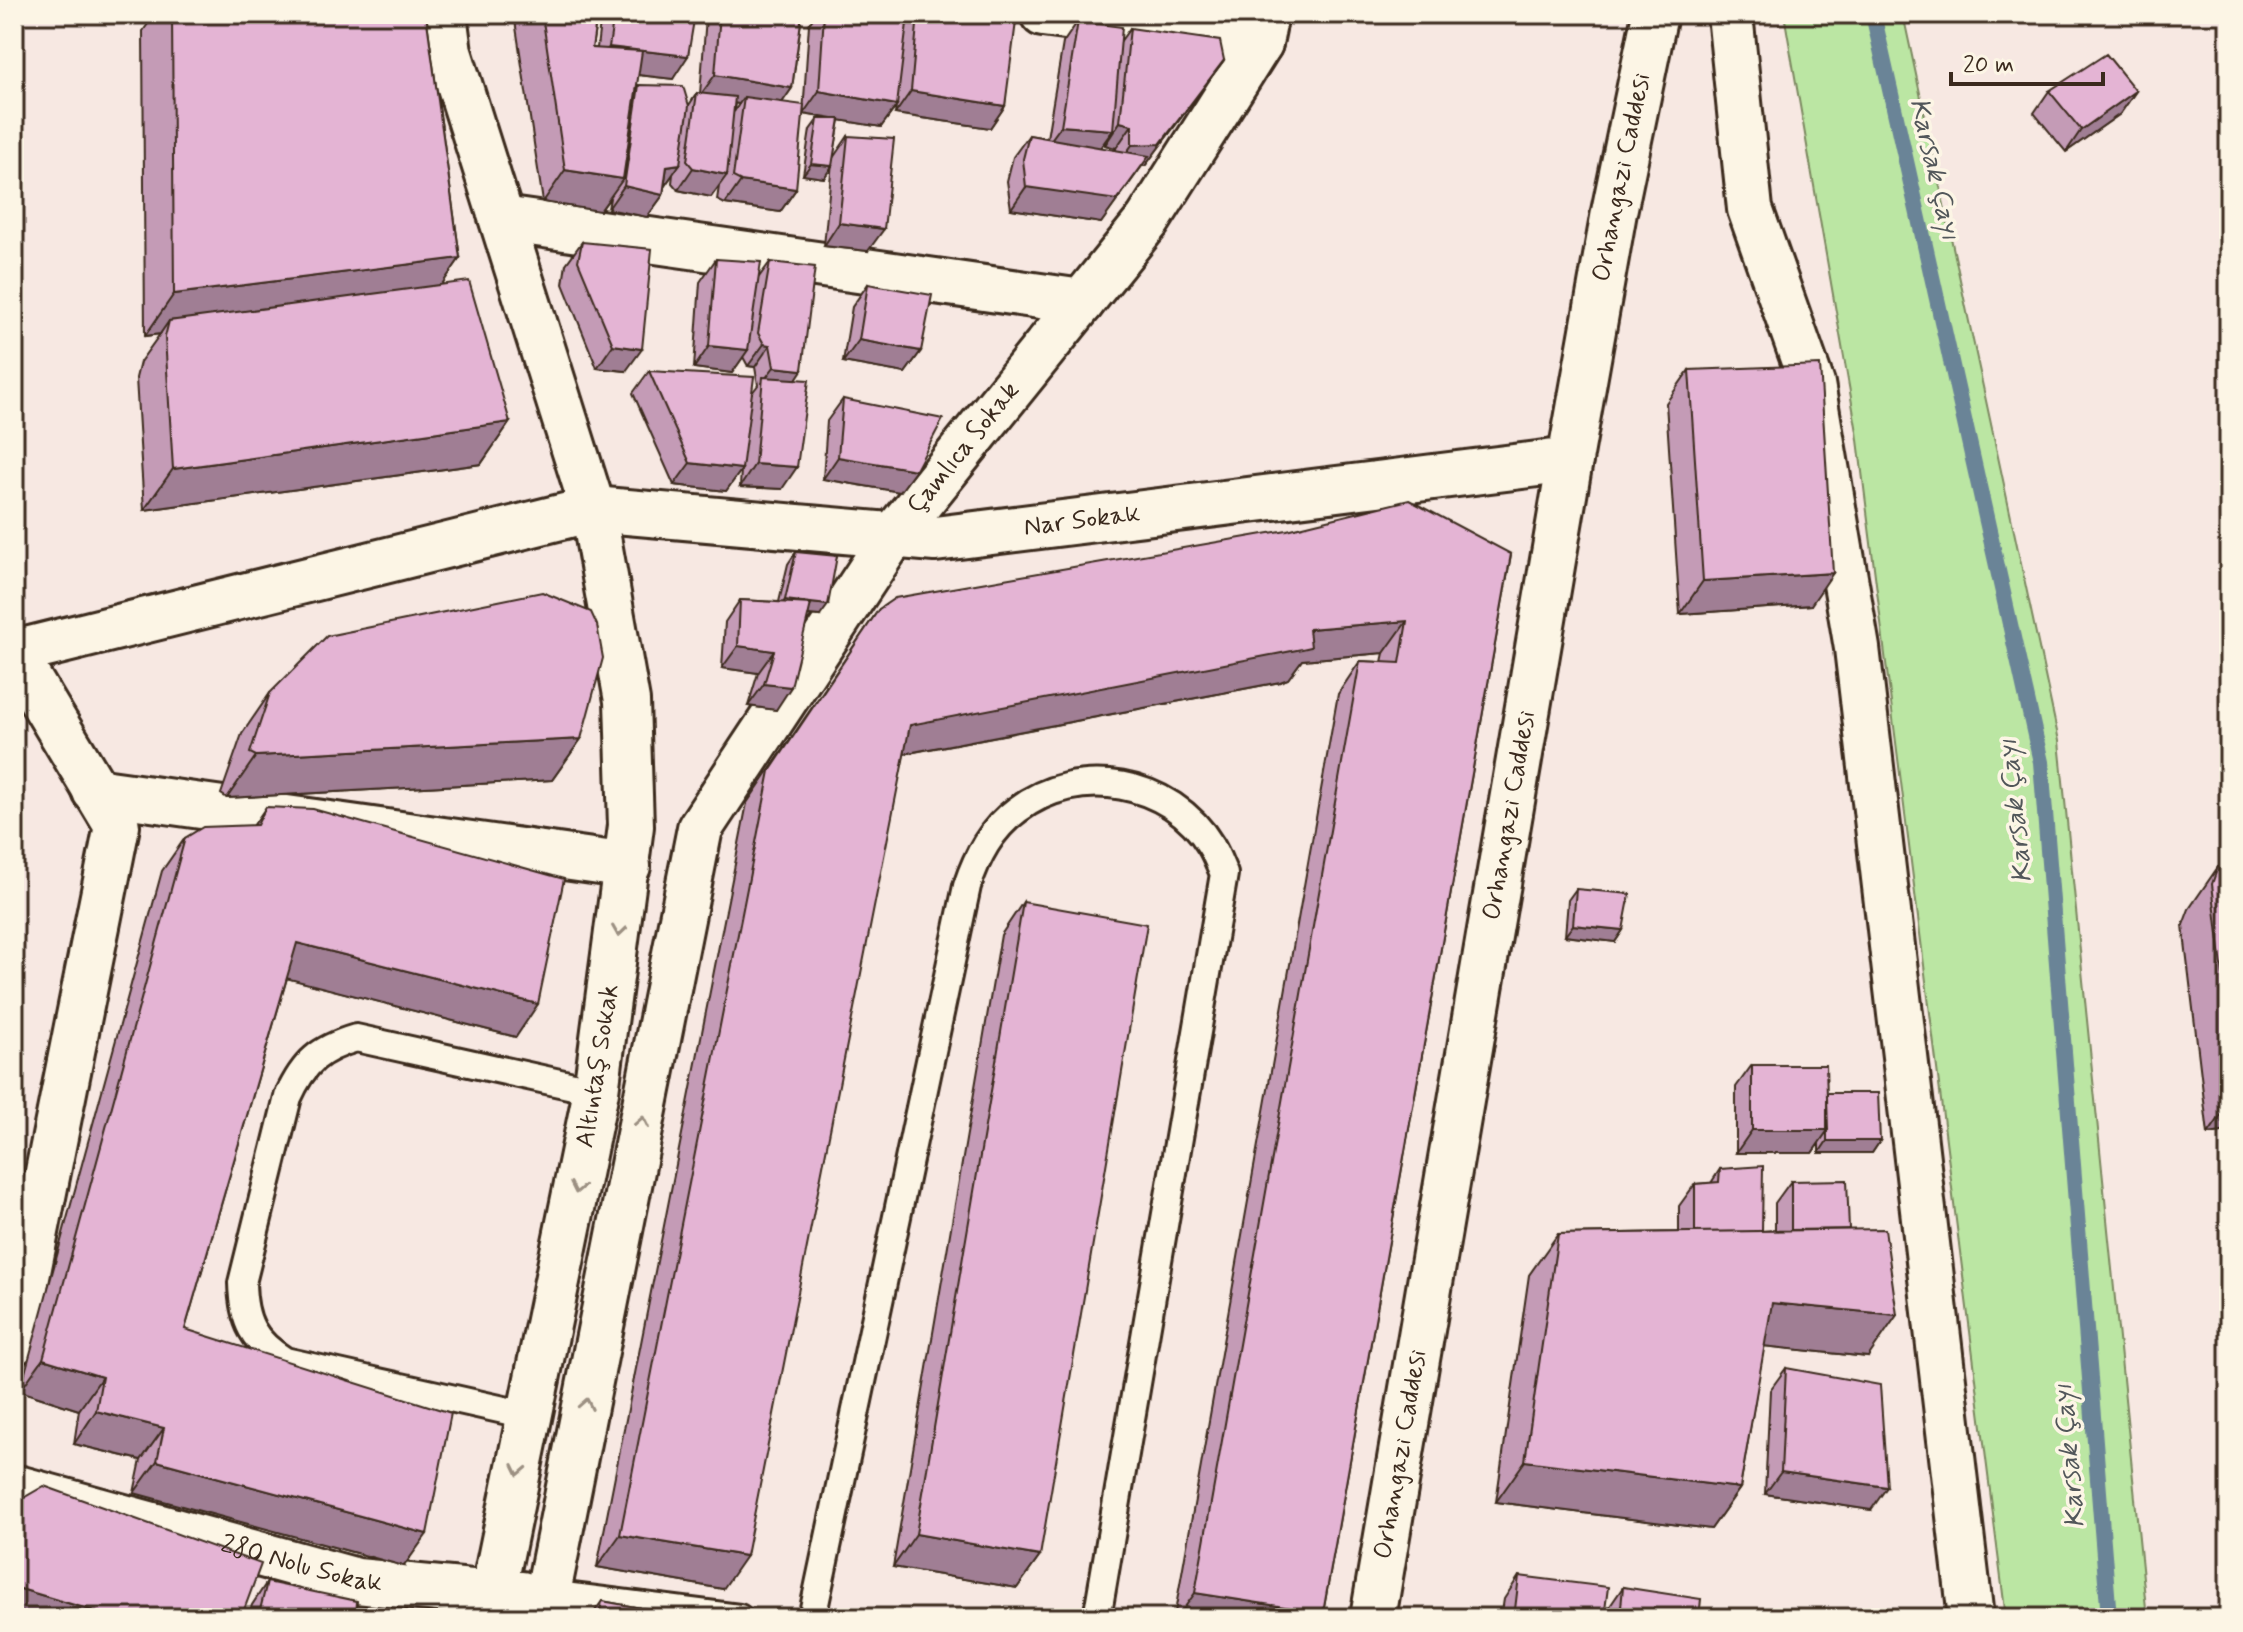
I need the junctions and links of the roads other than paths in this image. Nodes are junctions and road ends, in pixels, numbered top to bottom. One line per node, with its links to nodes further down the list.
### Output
1 (444, 14): 6 (street, Altıntaş Sokak)
2 (1043, 14): 5 (street)
3 (1655, 14): 8 (street, Orhangazi Caddesi)
4 (1730, 14): 25 (street)
5 (1263, 28): 7 (street, Çamlıca Sokak)
6 (502, 219): 7 (street); 9 (street, Altıntaş Sokak)
7 (1082, 302): 10 (street, Çamlıca Sokak)
8 (1570, 460): 10 (street, Nar Sokak); 24 (street, Orhangazi Caddesi)
9 (593, 509): 10 (street, Nar Sokak); 11 (street, Nar Sokak); 14 (street, Altıntaş Sokak)
10 (893, 536): 13 (street, Çamlıca Sokak)
11 (14, 654): 12 (street)
12 (95, 791): 14 (street); 16 (street)
13 (700, 828): 14 (street); 20 (street, Altıntaş Sokak, one-way to 13)
14 (630, 846): 15 (street, Altıntaş Sokak, one-way to 15)
15 (596, 1091): 17 (street, Altıntaş Sokak, one-way to 17); 17 (lane)
16 (14, 1342)
17 (531, 1416): 19 (street, Altıntaş Sokak, one-way to 19)
18 (14, 1487): 19 (street, 280 Nolu Sokak)
19 (490, 1606): 20 (street, 280 Nolu Sokak)
20 (545, 1606): 21 (lane, 280 Nolu Sokak)
21 (739, 1618)
22 (812, 1618): 23 (lane)
23 (1097, 1618)
24 (1373, 1618)
25 (1971, 1618)

